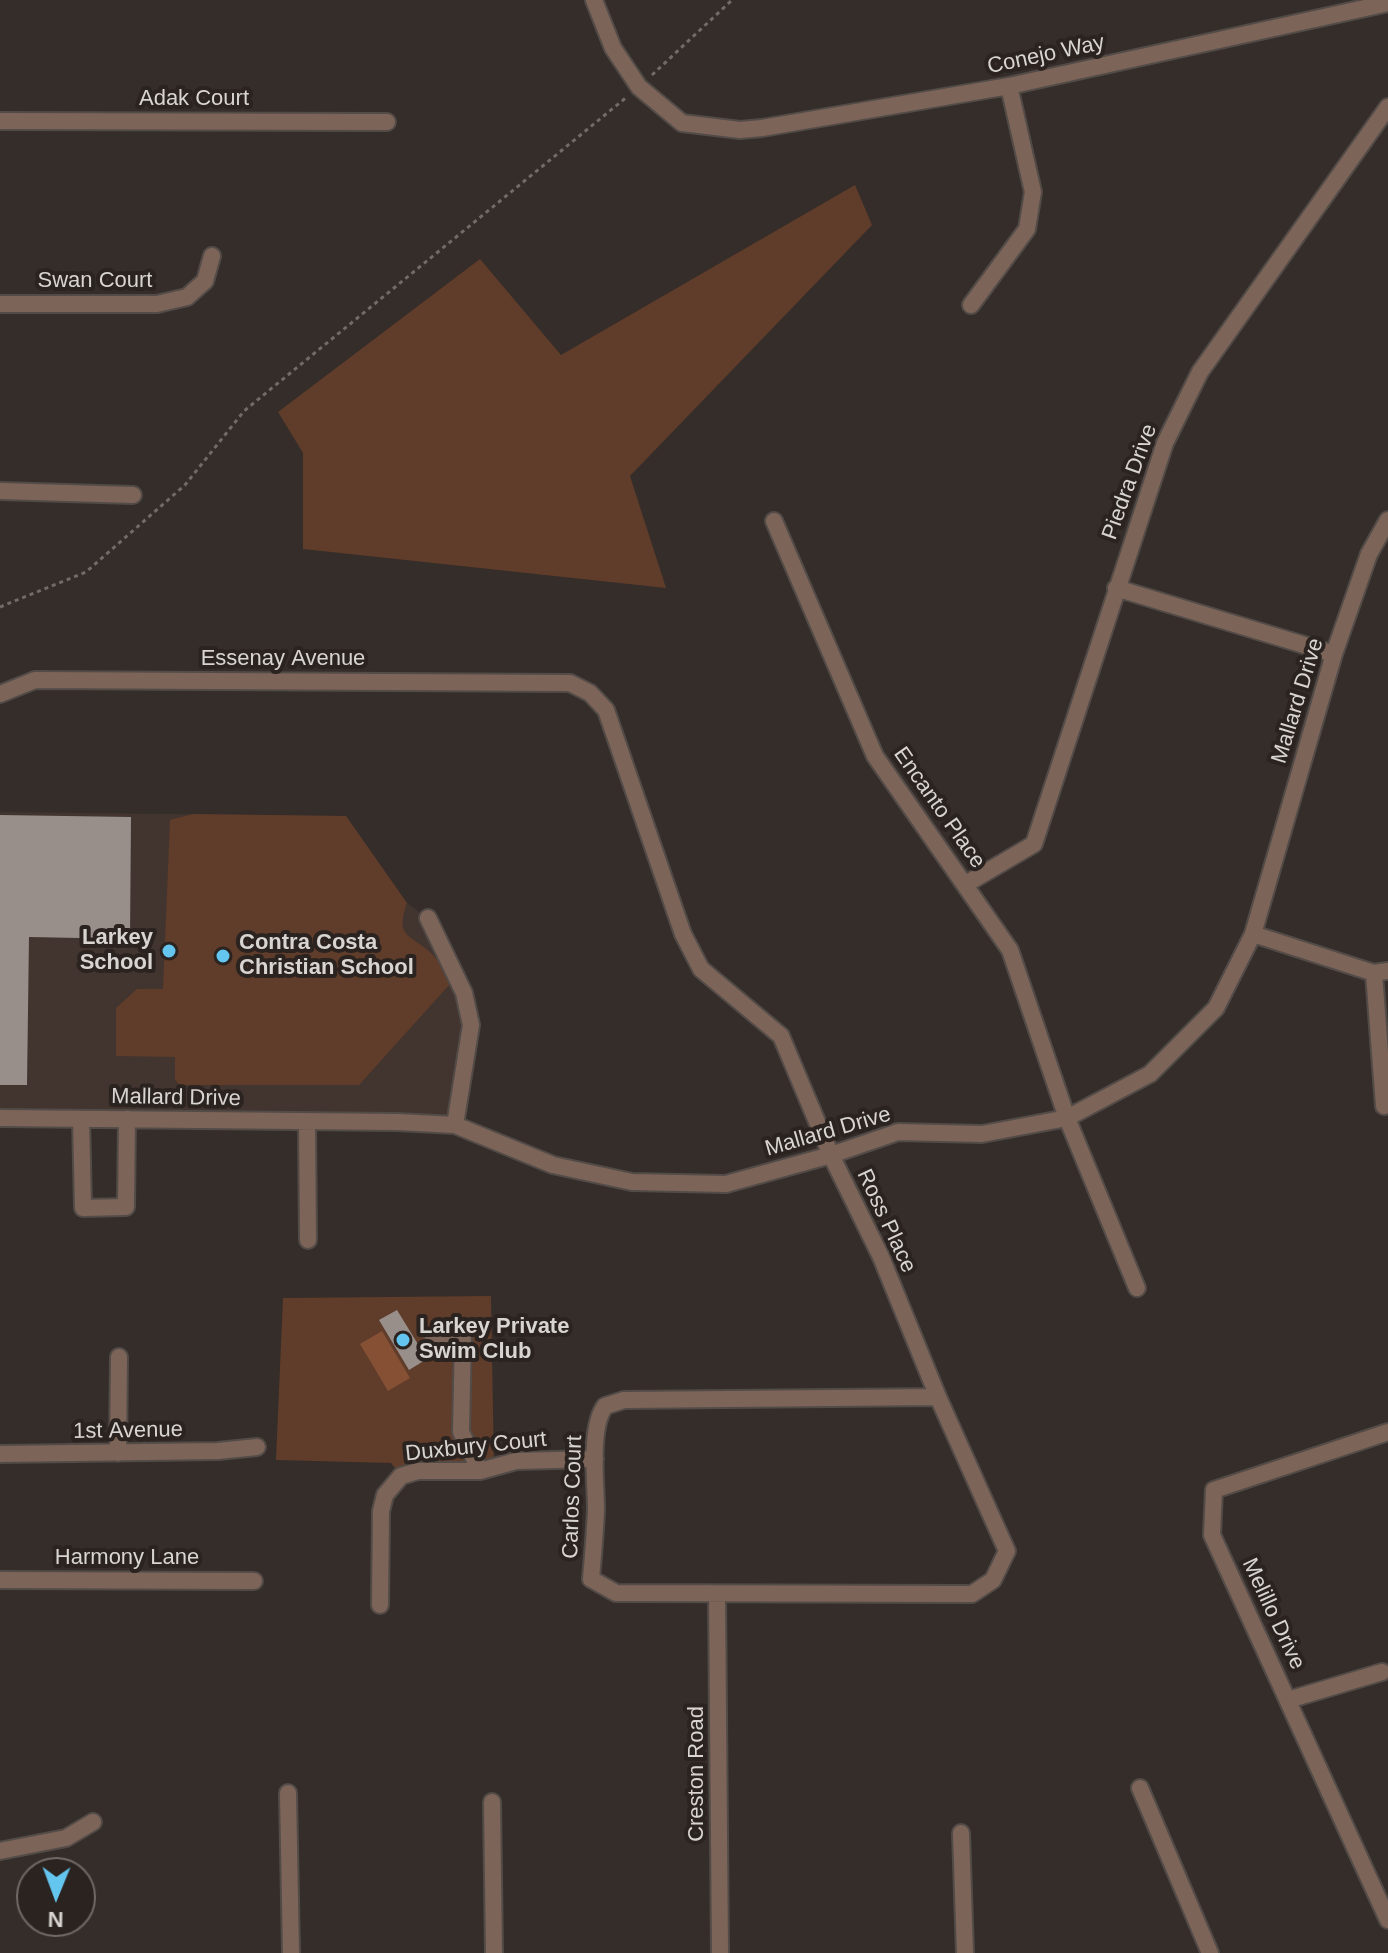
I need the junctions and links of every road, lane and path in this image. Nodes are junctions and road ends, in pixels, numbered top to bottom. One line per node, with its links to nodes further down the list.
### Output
1 (594, 0): 5 (street, Conejo Way)
2 (732, 0): 5 (path)
3 (1388, 4): 4 (street, Conejo Way)
4 (1009, 86): 5 (street, Conejo Way); 11 (street)
5 (639, 87): 17 (path)
6 (1388, 107): 16 (street, Piedra Drive)
7 (0, 121): 8 (street, Adak Court)
8 (387, 122)
9 (212, 256): 10 (street, Swan Court)
10 (0, 304)
11 (971, 305)
12 (0, 491): 13 (street)
13 (133, 495)
14 (1388, 520): 18 (street, Mallard Drive)
15 (774, 521): 21 (street, Encanto Place)
16 (1116, 588): 18 (street); 21 (street, Piedra Drive)
17 (0, 607)
18 (1334, 654): 23 (street, Mallard Drive)
19 (570, 683): 20 (street, Essenay Avenue); 32 (street, Ross Place)
20 (0, 694)
21 (966, 884): 27 (street, Encanto Place)
22 (428, 918): 31 (street)
23 (1253, 934): 24 (street); 27 (street, Mallard Drive)
24 (1381, 972): 25 (street)
25 (1384, 1106)
26 (0, 1118): 28 (street, Mallard Drive)
27 (1067, 1118): 32 (street, Mallard Drive); 34 (street, Encanto Place)
28 (81, 1119): 29 (street, Mallard Drive); 29 (street)
29 (127, 1119): 30 (street, Mallard Drive)
30 (307, 1121): 31 (street, Mallard Drive); 33 (street)
31 (455, 1125): 32 (street, Mallard Drive)
32 (831, 1155): 37 (street, Ross Place)
33 (308, 1240)
34 (1137, 1288)
35 (433, 1336): 43 (street)
36 (119, 1357): 40 (street)
37 (938, 1397): 42 (street, Carlos Court); 44 (street, Ross Place)
38 (1388, 1432): 50 (street, Melillo Drive)
39 (257, 1447): 40 (street, 1st Avenue)
40 (118, 1453): 41 (street, 1st Avenue)
41 (0, 1454)
42 (595, 1459): 43 (street, Duxbury Court); 47 (street, Carlos Court)
43 (480, 1471): 48 (street, Duxbury Court)
44 (1007, 1551): 47 (street, Carlos Court)
45 (0, 1580): 46 (street, Harmony Lane)
46 (254, 1581)
47 (717, 1594): 60 (street, Creston Road)
48 (380, 1605)
49 (1382, 1672): 50 (street)
50 (1288, 1700): 57 (street, Melillo Drive)
51 (1140, 1788): 62 (street)
52 (288, 1793): 58 (street)
53 (492, 1802): 59 (street)
54 (93, 1822): 56 (street)
55 (961, 1833): 61 (street)
56 (0, 1851)
57 (1388, 1920)
58 (291, 1953)
59 (494, 1953)
60 (720, 1953)
61 (965, 1953)
62 (1210, 1953)

